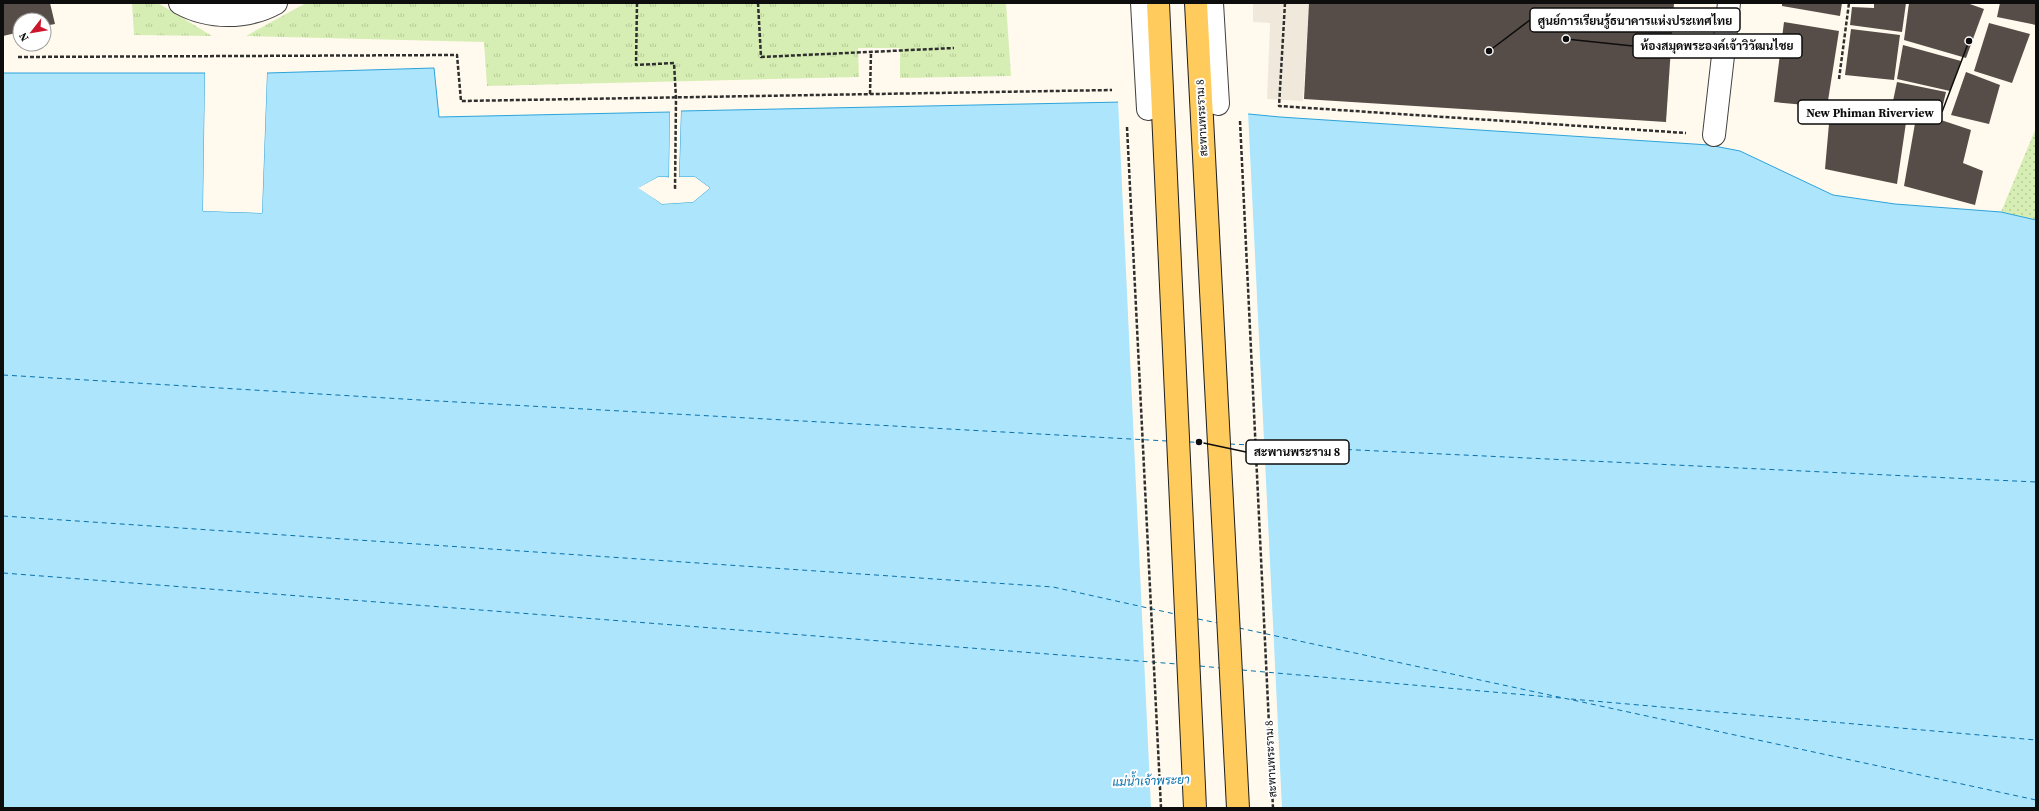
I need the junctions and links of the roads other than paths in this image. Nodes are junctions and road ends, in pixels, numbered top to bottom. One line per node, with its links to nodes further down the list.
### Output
1 (180, 3): 2 (street)
2 (276, 3)
3 (1142, 3): 9 (street)
4 (1158, 3): 11 (main road)
5 (1196, 3): 12 (main road, สะพานพระราม 8)
6 (1212, 3): 8 (street)
7 (1729, 3): 10 (street)
8 (1218, 104)
9 (1148, 109)
10 (1714, 135)
11 (1195, 808)
12 (1238, 808)

